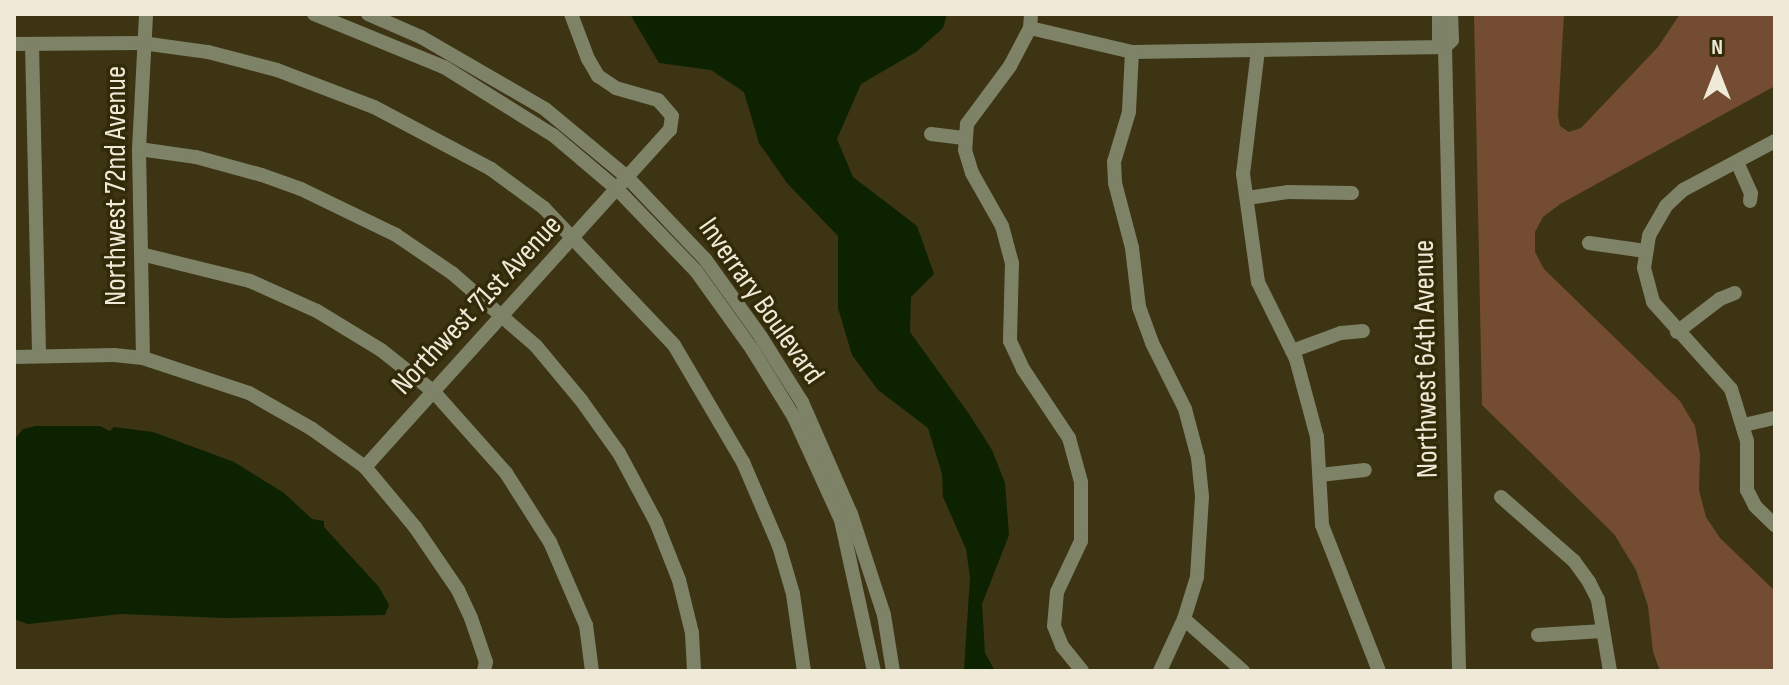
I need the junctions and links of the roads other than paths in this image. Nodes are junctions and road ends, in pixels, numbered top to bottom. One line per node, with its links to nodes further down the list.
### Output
1 (146, 14): 8 (street, Northwest 72nd Avenue)
2 (314, 14): 20 (street, Inverrary Boulevard)
3 (368, 14): 19 (street, Inverrary Boulevard)
4 (571, 14): 19 (street, Northwest 71st Avenue)
5 (1439, 14): 11 (street, Northwest 64th Avenue)
6 (1451, 14): 11 (street, Northwest 64th Avenue)
7 (1030, 21): 13 (street); 15 (street)
8 (142, 43): 10 (street); 17 (street, Northwest 72nd Avenue); 24 (street)
9 (14, 44): 10 (street)
10 (32, 44): 33 (street)
11 (1445, 47): 12 (street); 57 (street, Northwest 64th Avenue)
12 (1258, 50): 13 (street); 22 (street)
13 (1132, 52): 44 (street)
14 (931, 134): 15 (street)
15 (966, 138): 53 (street)
16 (1775, 141): 18 (street)
17 (139, 149): 27 (street, Northwest 72nd Avenue); 29 (street)
18 (1737, 162): 23 (street); 26 (street)
19 (628, 178): 20 (street, Northwest 71st Avenue); 52 (street, Inverrary Boulevard)
20 (618, 190): 24 (street, Northwest 71st Avenue); 51 (street, Inverrary Boulevard)
21 (1352, 193): 22 (street)
22 (1247, 198): 32 (street)
23 (1750, 201)
24 (574, 238): 29 (street, Northwest 71st Avenue); 50 (street)
25 (1589, 243): 26 (street)
26 (1645, 251): 31 (street)
27 (141, 254): 35 (street, Northwest 72nd Avenue); 36 (street)
28 (1735, 293): 31 (street)
29 (504, 317): 36 (street, Northwest 71st Avenue); 49 (street)
30 (1363, 331): 32 (street)
31 (1677, 332): 38 (street)
32 (1292, 351): 41 (street)
33 (39, 356): 34 (street); 35 (street)
34 (14, 357)
35 (143, 358): 39 (street)
36 (433, 391): 39 (street, Northwest 71st Avenue); 48 (street)
37 (1775, 418): 38 (street)
38 (1744, 425): 43 (street)
39 (365, 467): 47 (street)
40 (1365, 470): 41 (street)
41 (1320, 475): 56 (street)
42 (1501, 497): 45 (street)
43 (1775, 525)
44 (1184, 619): 54 (street); 55 (street)
45 (1603, 631): 46 (street); 58 (street)
46 (1538, 635)
47 (484, 671)
48 (592, 671)
49 (694, 671)
50 (804, 671)
51 (874, 671)
52 (893, 671)
53 (1082, 671)
54 (1160, 671)
55 (1243, 671)
56 (1379, 671)
57 (1459, 671)
58 (1610, 671)

